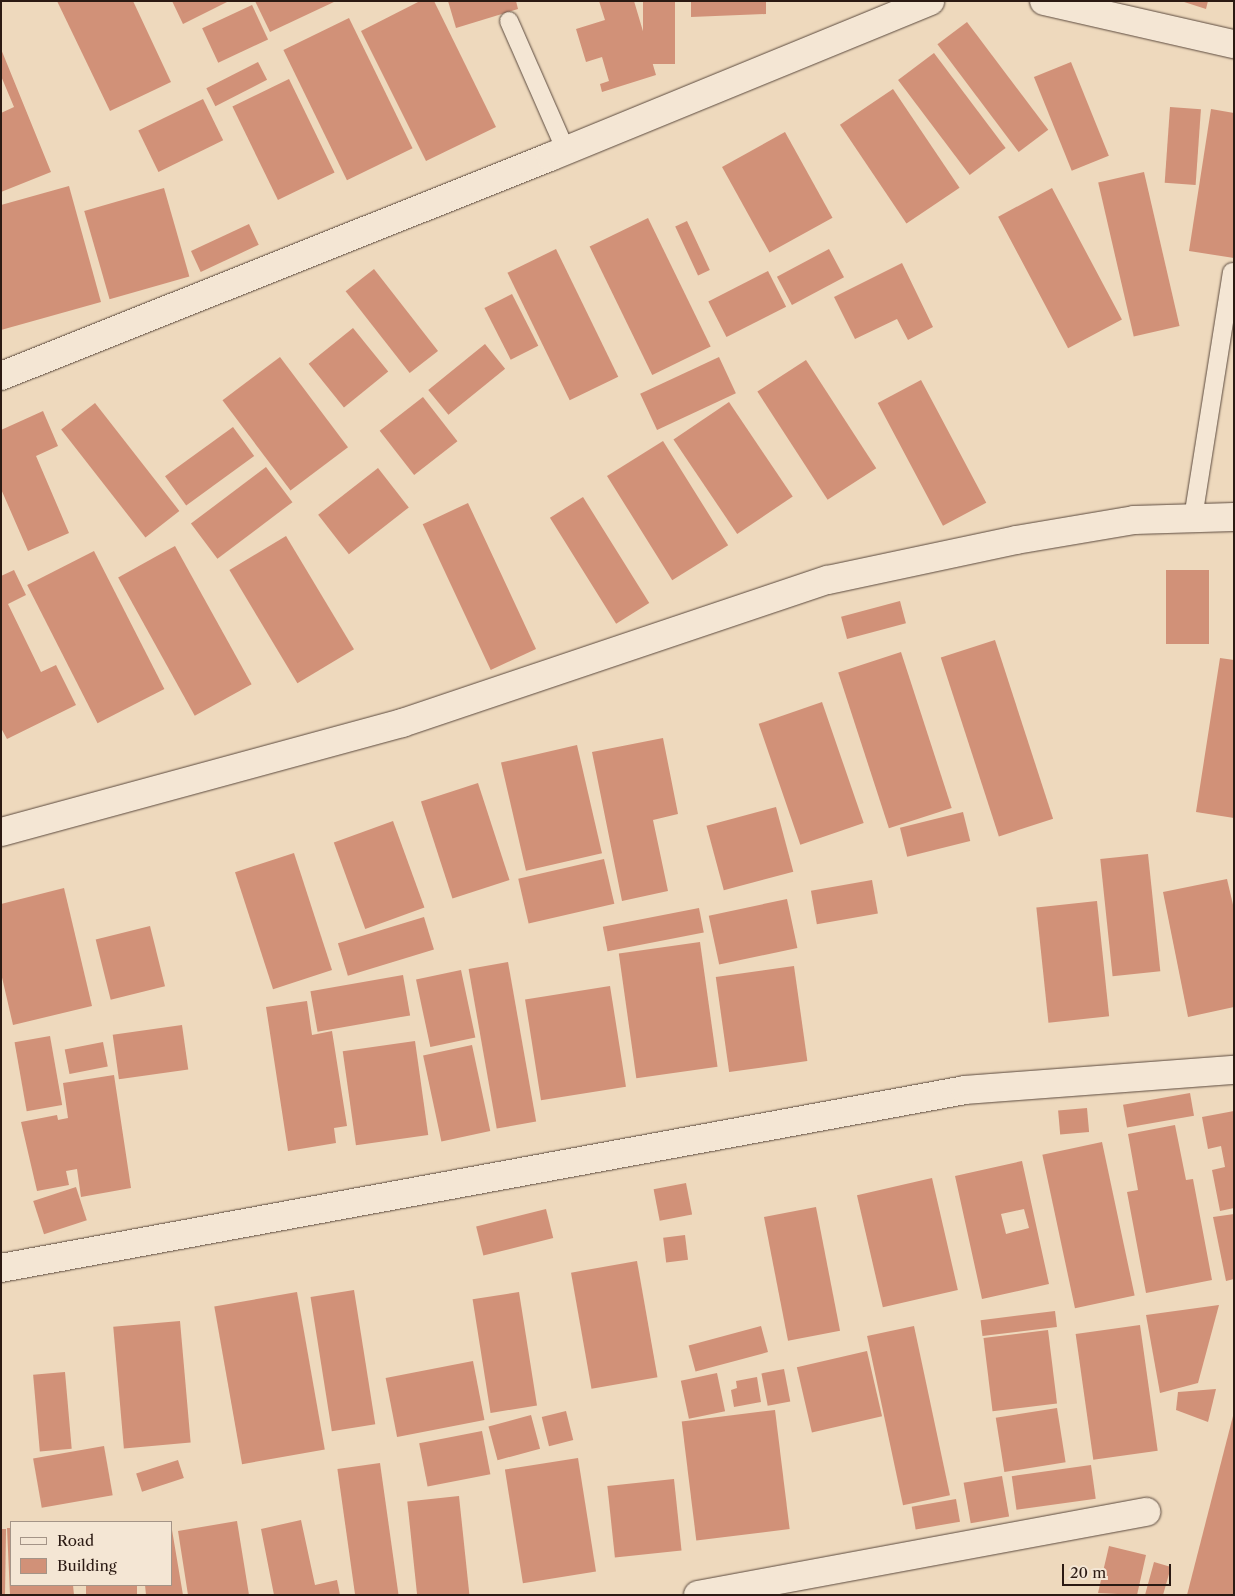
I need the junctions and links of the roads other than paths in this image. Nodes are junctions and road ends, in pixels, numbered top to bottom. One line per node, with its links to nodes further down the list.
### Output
1 (930, 1): 5 (street)
2 (1044, 1): 4 (street)
3 (508, 21): 5 (lane)
4 (1234, 44)
5 (566, 151): 7 (street)
6 (1232, 272): 9 (lane)
7 (1, 376)
8 (1234, 517): 9 (street)
9 (1193, 518): 10 (street)
10 (1, 832)
11 (1234, 1070): 12 (street)
12 (1, 1268)
13 (1146, 1512): 14 (street)
14 (698, 1595)

